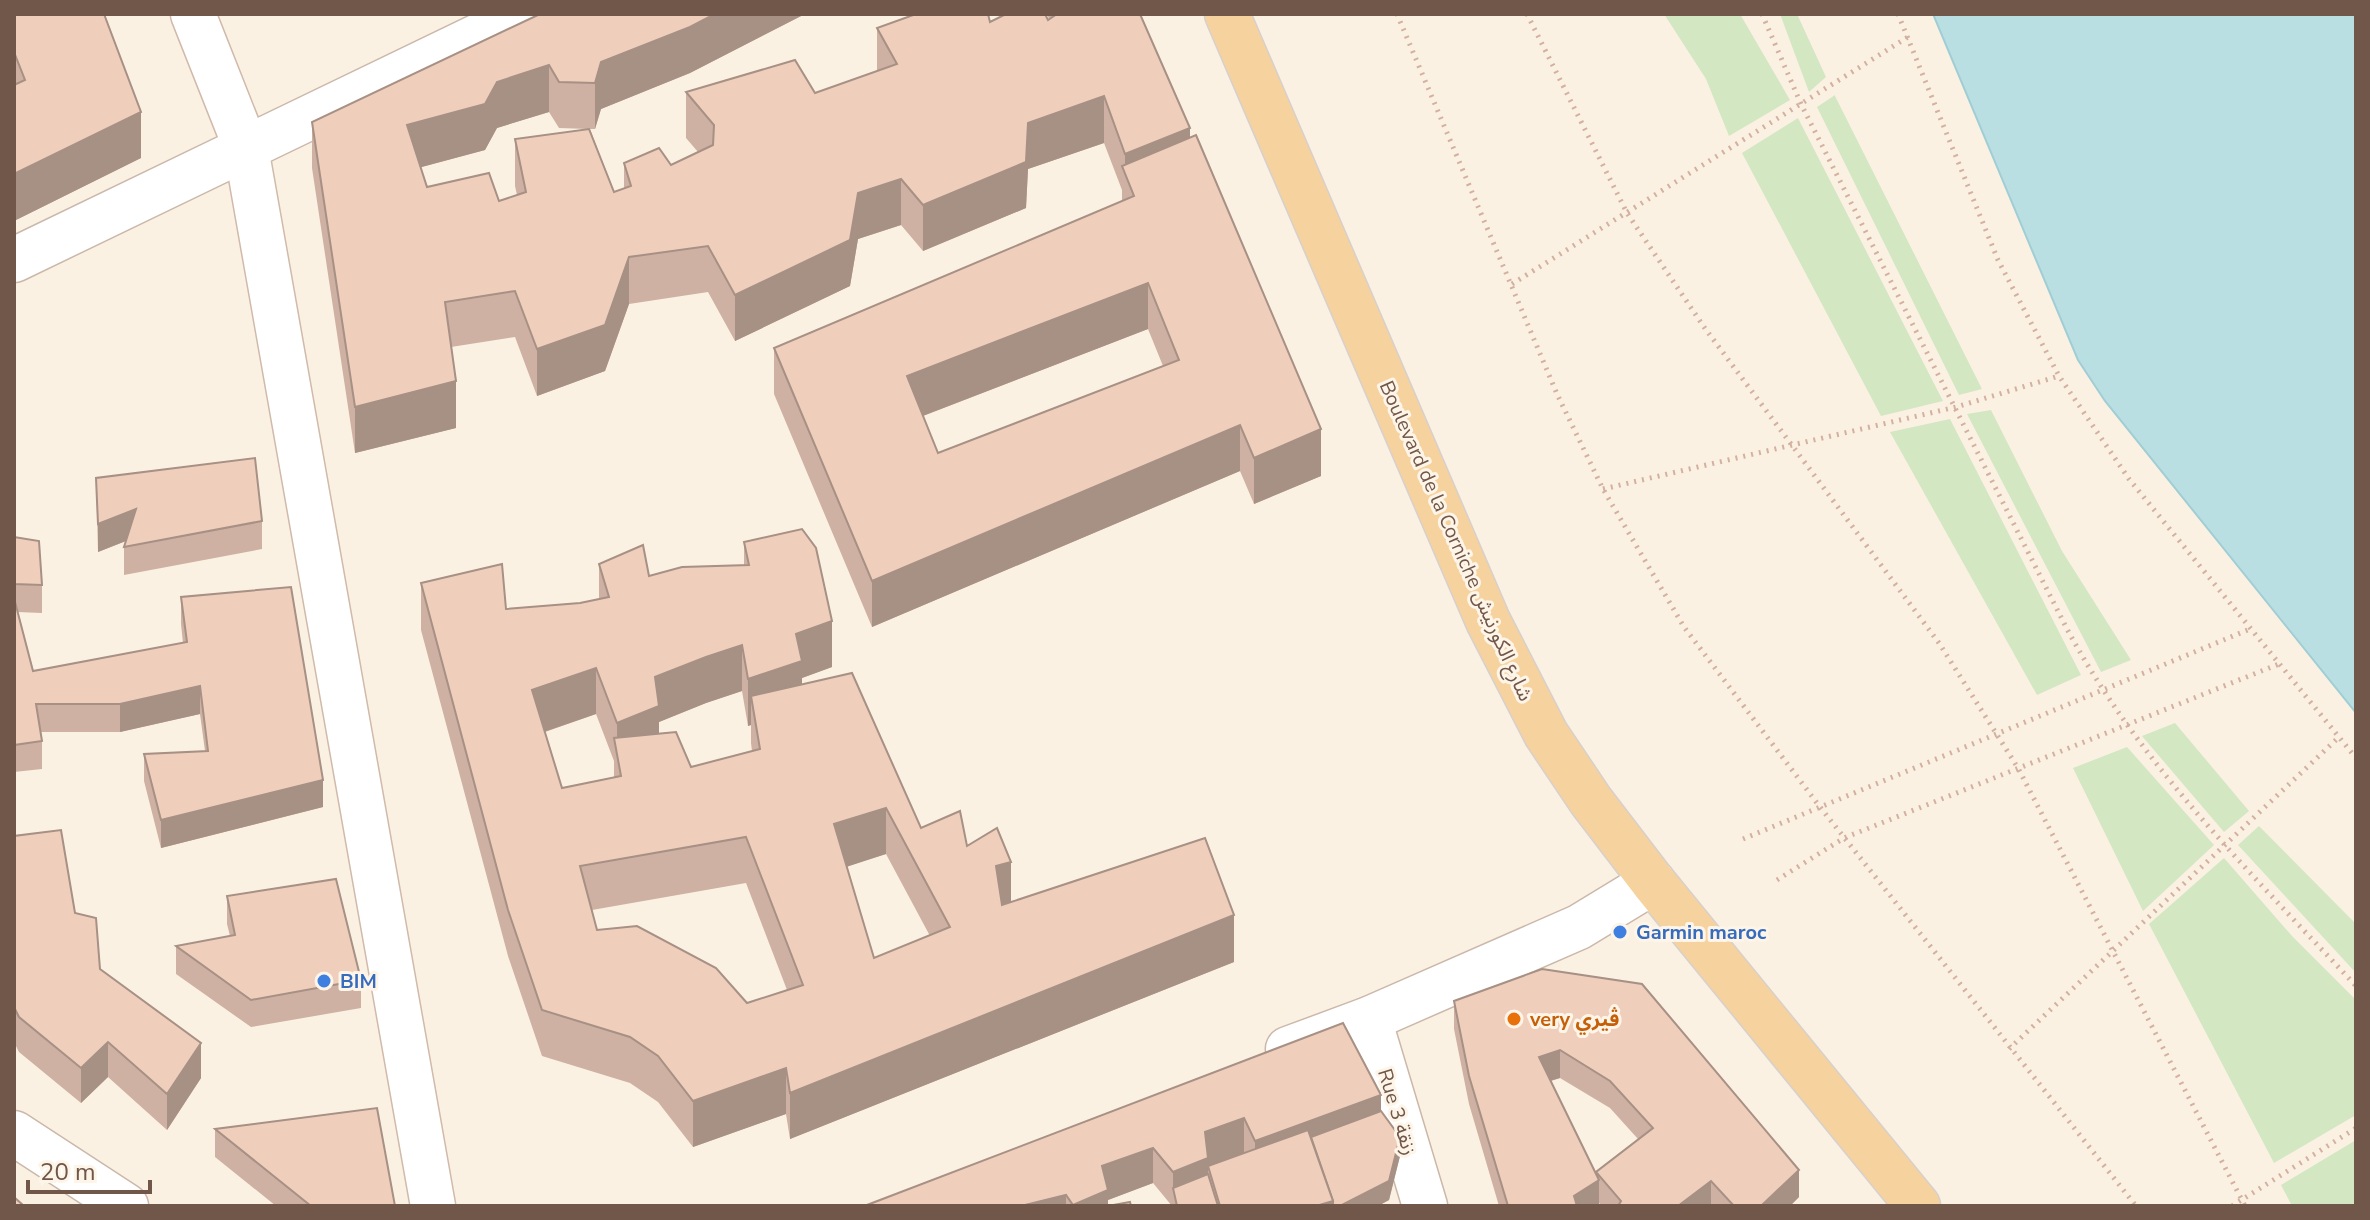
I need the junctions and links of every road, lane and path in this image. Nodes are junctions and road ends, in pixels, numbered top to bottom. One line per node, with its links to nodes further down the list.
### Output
1 (193, 14): 10 (street)
2 (524, 14): 10 (street)
3 (1227, 14): 31 (main road, Boulevard de la Corniche شارع الكورنيش)
4 (1397, 14): 13 (path)
5 (1527, 14): 11 (path)
6 (1762, 14): 9 (path)
7 (1898, 14): 8 (path)
8 (1908, 37): 9 (path); 14 (path)
9 (1801, 104): 11 (path); 15 (path)
10 (246, 148): 12 (street); 41 (street)
11 (1627, 213): 13 (path); 16 (path)
12 (14, 260)
13 (1511, 285): 17 (path)
14 (2059, 376): 15 (path); 18 (path)
15 (1956, 407): 16 (path); 20 (path)
16 (1788, 443): 17 (path); 22 (path)
17 (1603, 489): 26 (path)
18 (2250, 629): 19 (path); 20 (path)
19 (2279, 664): 21 (path); 23 (path)
20 (2102, 690): 21 (path); 22 (path)
21 (2125, 726): 25 (path); 29 (path)
22 (1997, 733): 25 (path); 26 (path)
23 (2339, 737): 24 (path); 29 (path)
24 (2356, 758)
25 (2018, 768): 27 (path); 32 (path)
26 (1820, 807): 27 (path); 28 (path)
27 (1844, 838): 30 (path); 35 (path)
28 (1743, 839)
29 (2225, 845): 32 (path); 33 (path)
30 (1777, 880)
31 (1653, 882): 34 (street); 43 (main road, Boulevard de la Corniche شارع الكورنيش)
32 (2112, 952): 35 (path); 39 (path)
33 (2356, 986)
34 (1369, 1019): 36 (street); 42 (street, Rue 3 زنقة)
35 (2009, 1049): 44 (path)
36 (1252, 1063)
37 (2356, 1128): 39 (path)
38 (14, 1133): 40 (street)
39 (2244, 1203): 45 (path)
40 (126, 1206)
41 (433, 1206)
42 (1425, 1206)
43 (1918, 1206)
44 (2136, 1206)
45 (2232, 1206)

